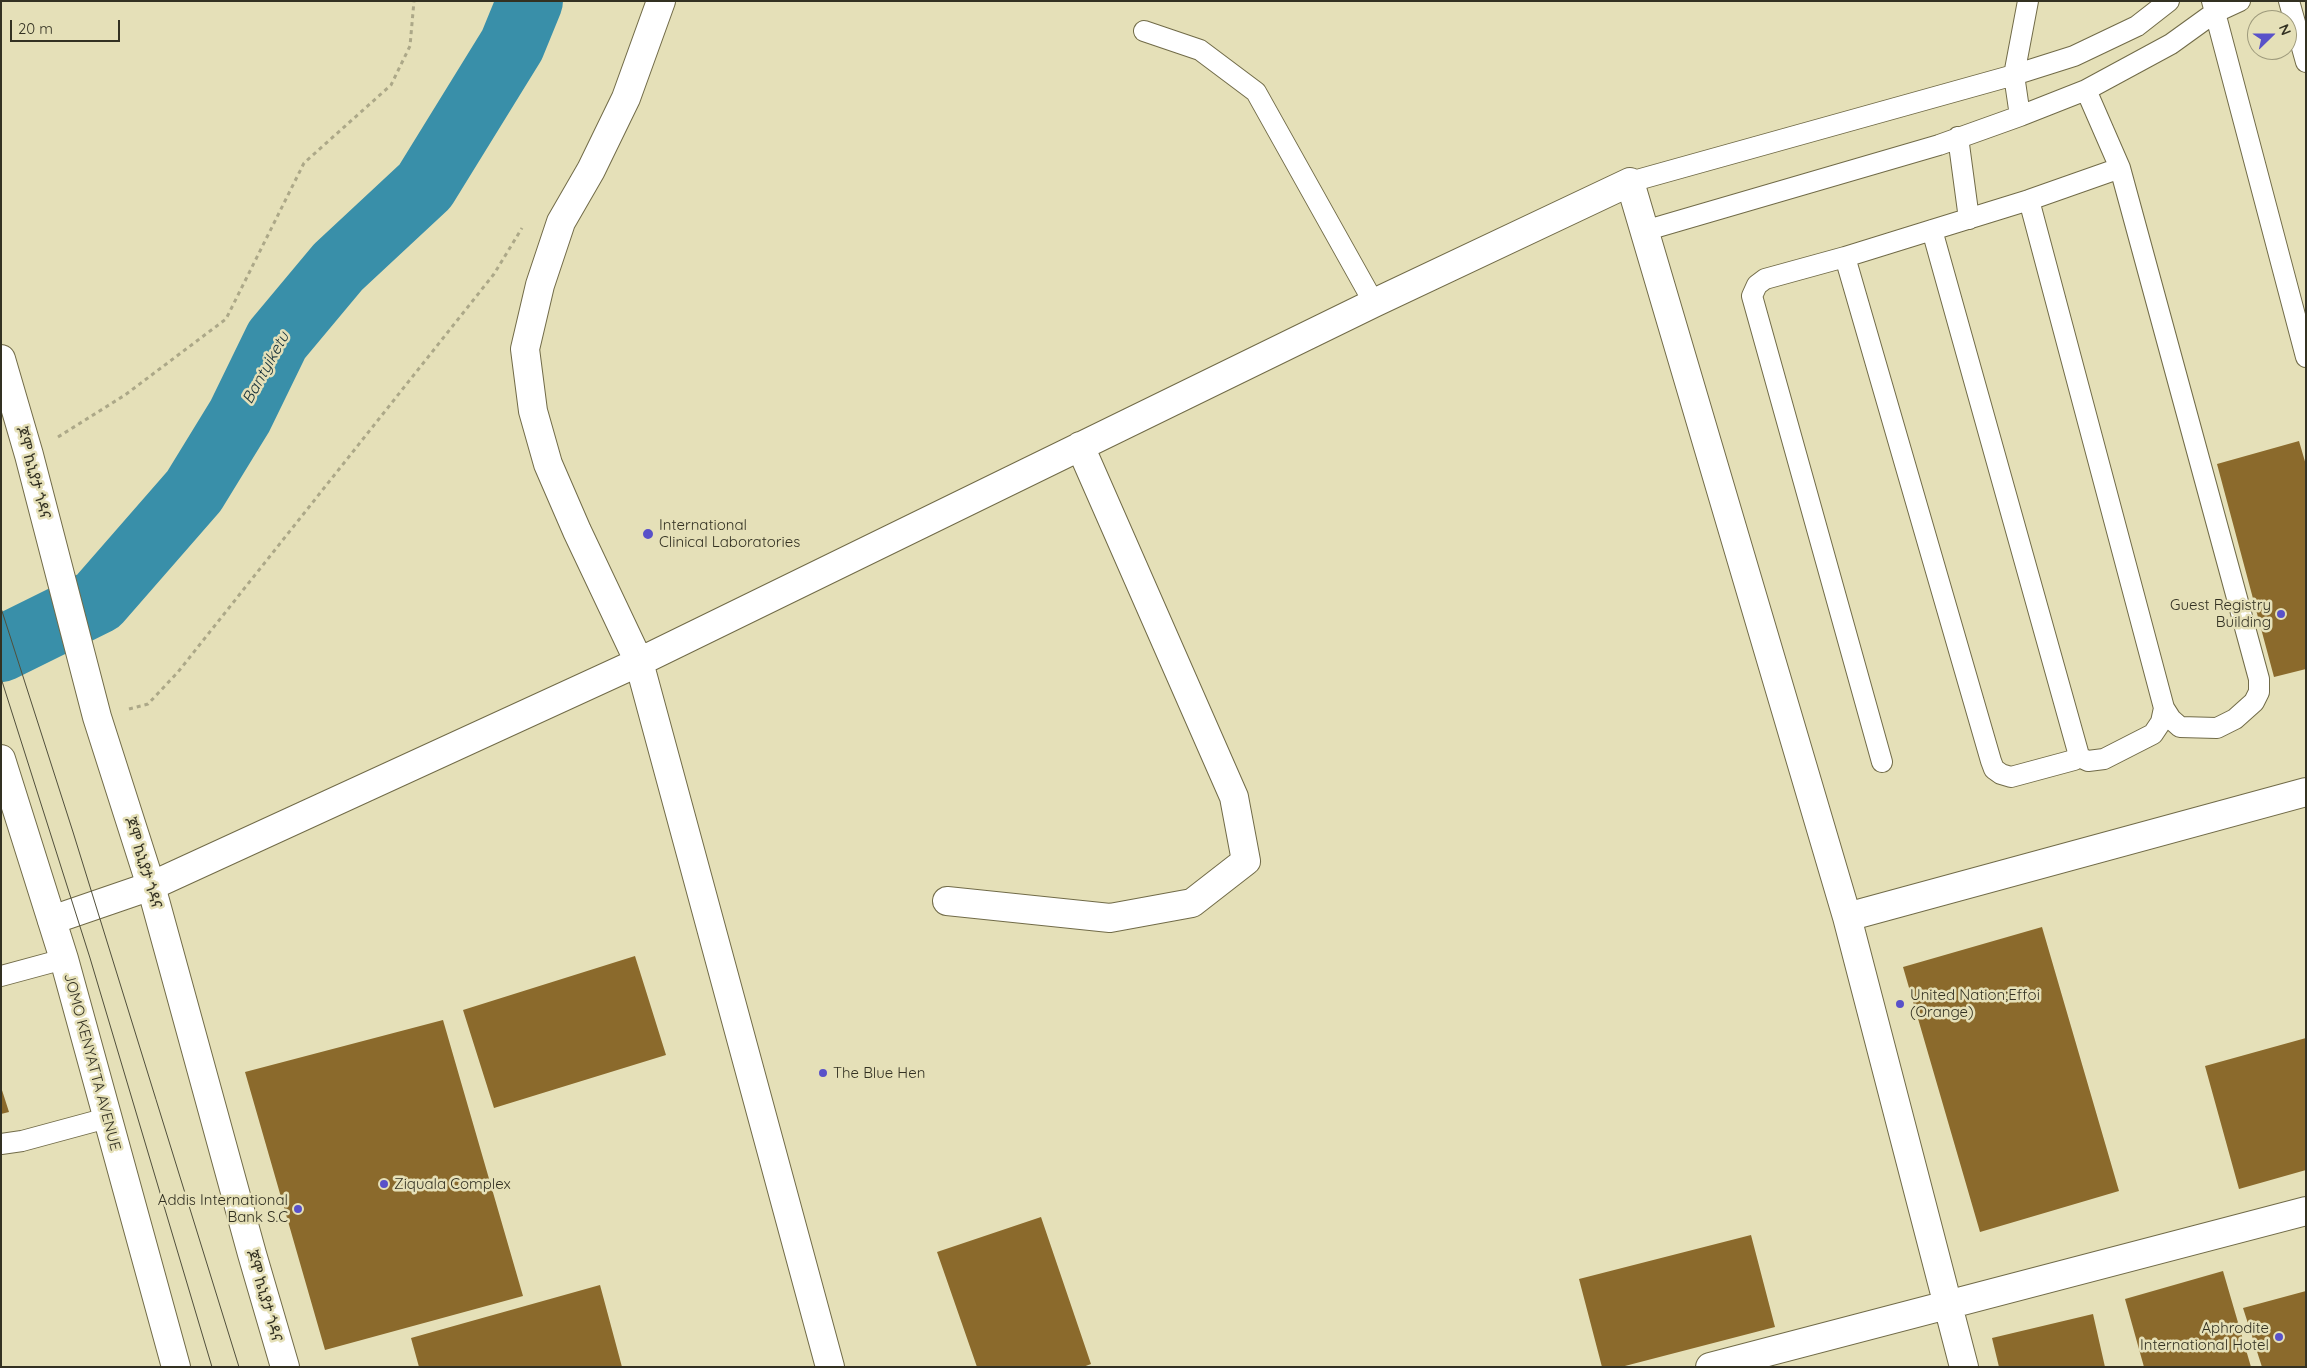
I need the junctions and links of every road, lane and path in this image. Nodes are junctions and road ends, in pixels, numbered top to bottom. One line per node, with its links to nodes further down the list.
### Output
1 (414, 1): 26 (path)
2 (661, 1): 27 (street)
3 (2028, 1): 10 (lane)
4 (2169, 1): 10 (lane)
5 (2240, 1): 7 (lane)
6 (2289, 1): 9 (lane)
7 (2213, 7): 11 (lane); 23 (lane)
8 (1144, 32): 22 (lane)
9 (2306, 62)
10 (2014, 75): 12 (lane); 15 (lane)
11 (2086, 90): 12 (lane); 14 (lane)
12 (2020, 116): 13 (lane)
13 (1958, 137): 17 (lane); 20 (lane)
14 (2120, 168): 16 (lane); 28 (lane)
15 (1630, 182): 20 (street); 22 (street)
16 (2029, 200): 17 (lane); 28 (lane)
17 (1969, 219): 19 (lane)
18 (523, 226): 29 (path)
19 (1932, 230): 21 (lane); 30 (lane)
20 (1644, 231): 36 (street)
21 (1845, 257): 30 (lane); 31 (lane)
22 (1374, 303): 25 (street)
23 (2306, 357)
24 (1, 359): 26 (street, ጆሞ ኬኒያታ ጎዳና)
25 (1080, 446): 27 (street); 35 (street)
26 (30, 455): 29 (street, ጆሞ ኬኒያታ ጎዳና)
27 (640, 662): 34 (street); 46 (street)
28 (2164, 708): 30 (lane)
29 (97, 717): 34 (street, ጆሞ ኬኒያታ ጎዳና)
30 (2077, 756)
31 (1882, 762)
32 (2, 767): 37 (street, JOMO KENYATTA AVENUE)
33 (2306, 792): 36 (street)
34 (151, 886): 37 (street); 45 (street, ጆሞ ኬኒያታ ጎዳና)
35 (947, 901)
36 (1847, 917): 43 (street)
37 (52, 920): 38 (street, JOMO KENYATTA AVENUE)
38 (64, 959): 39 (lane); 40 (street, JOMO KENYATTA AVENUE)
39 (1, 976)
40 (107, 1118): 41 (lane); 44 (street, JOMO KENYATTA AVENUE)
41 (1, 1144)
42 (2306, 1211): 43 (street)
43 (1948, 1306): 47 (street); 48 (street)
44 (176, 1367)
45 (285, 1367)
46 (830, 1367)
47 (1710, 1367)
48 (1964, 1367)

